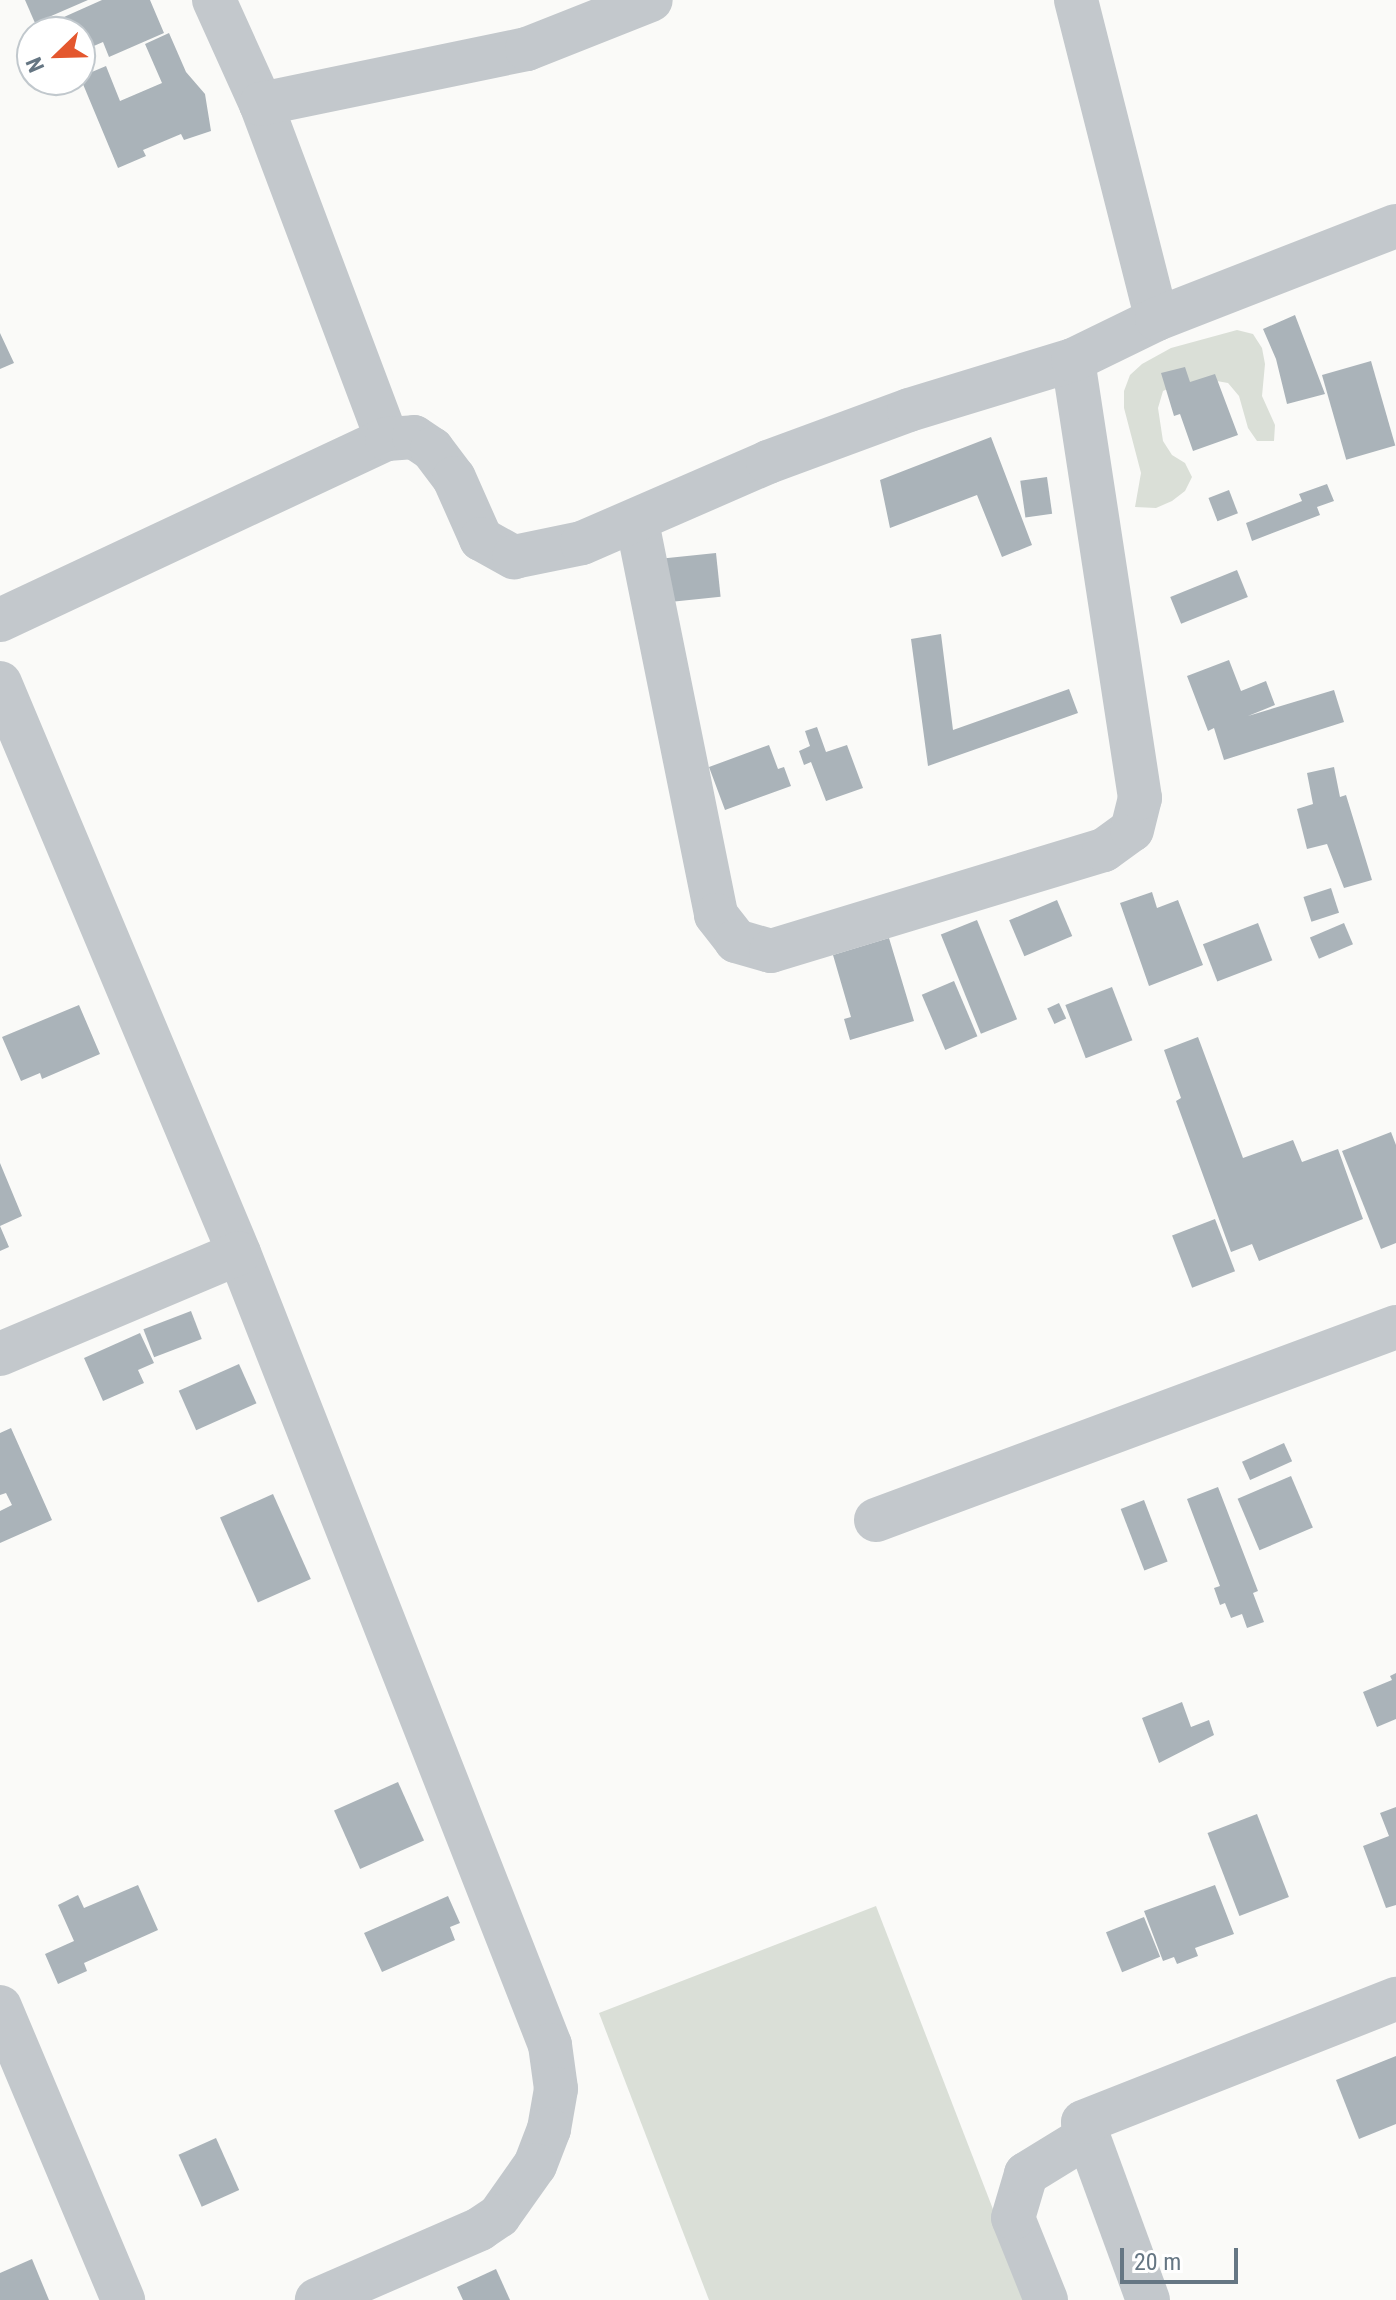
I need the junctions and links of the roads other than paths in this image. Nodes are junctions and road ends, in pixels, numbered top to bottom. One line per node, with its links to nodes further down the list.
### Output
1 (214, 0): 4 (street)
2 (651, 0): 4 (street)
3 (1076, 0): 6 (street)
4 (261, 104): 8 (street)
5 (1396, 226): 6 (street)
6 (1157, 319): 7 (street)
7 (1073, 360): 9 (street); 9 (street)
8 (387, 439): 9 (street); 10 (street)
9 (637, 522)
10 (0, 620)
11 (0, 683): 12 (street)
12 (239, 1253): 14 (street); 20 (street)
13 (1396, 1327): 15 (street)
14 (0, 1354)
15 (876, 1520)
16 (1396, 1999): 18 (street)
17 (0, 2007): 19 (street)
18 (1088, 2136): 21 (street); 22 (street)
19 (123, 2300)
20 (317, 2300)
21 (1046, 2300)
22 (1148, 2300)

